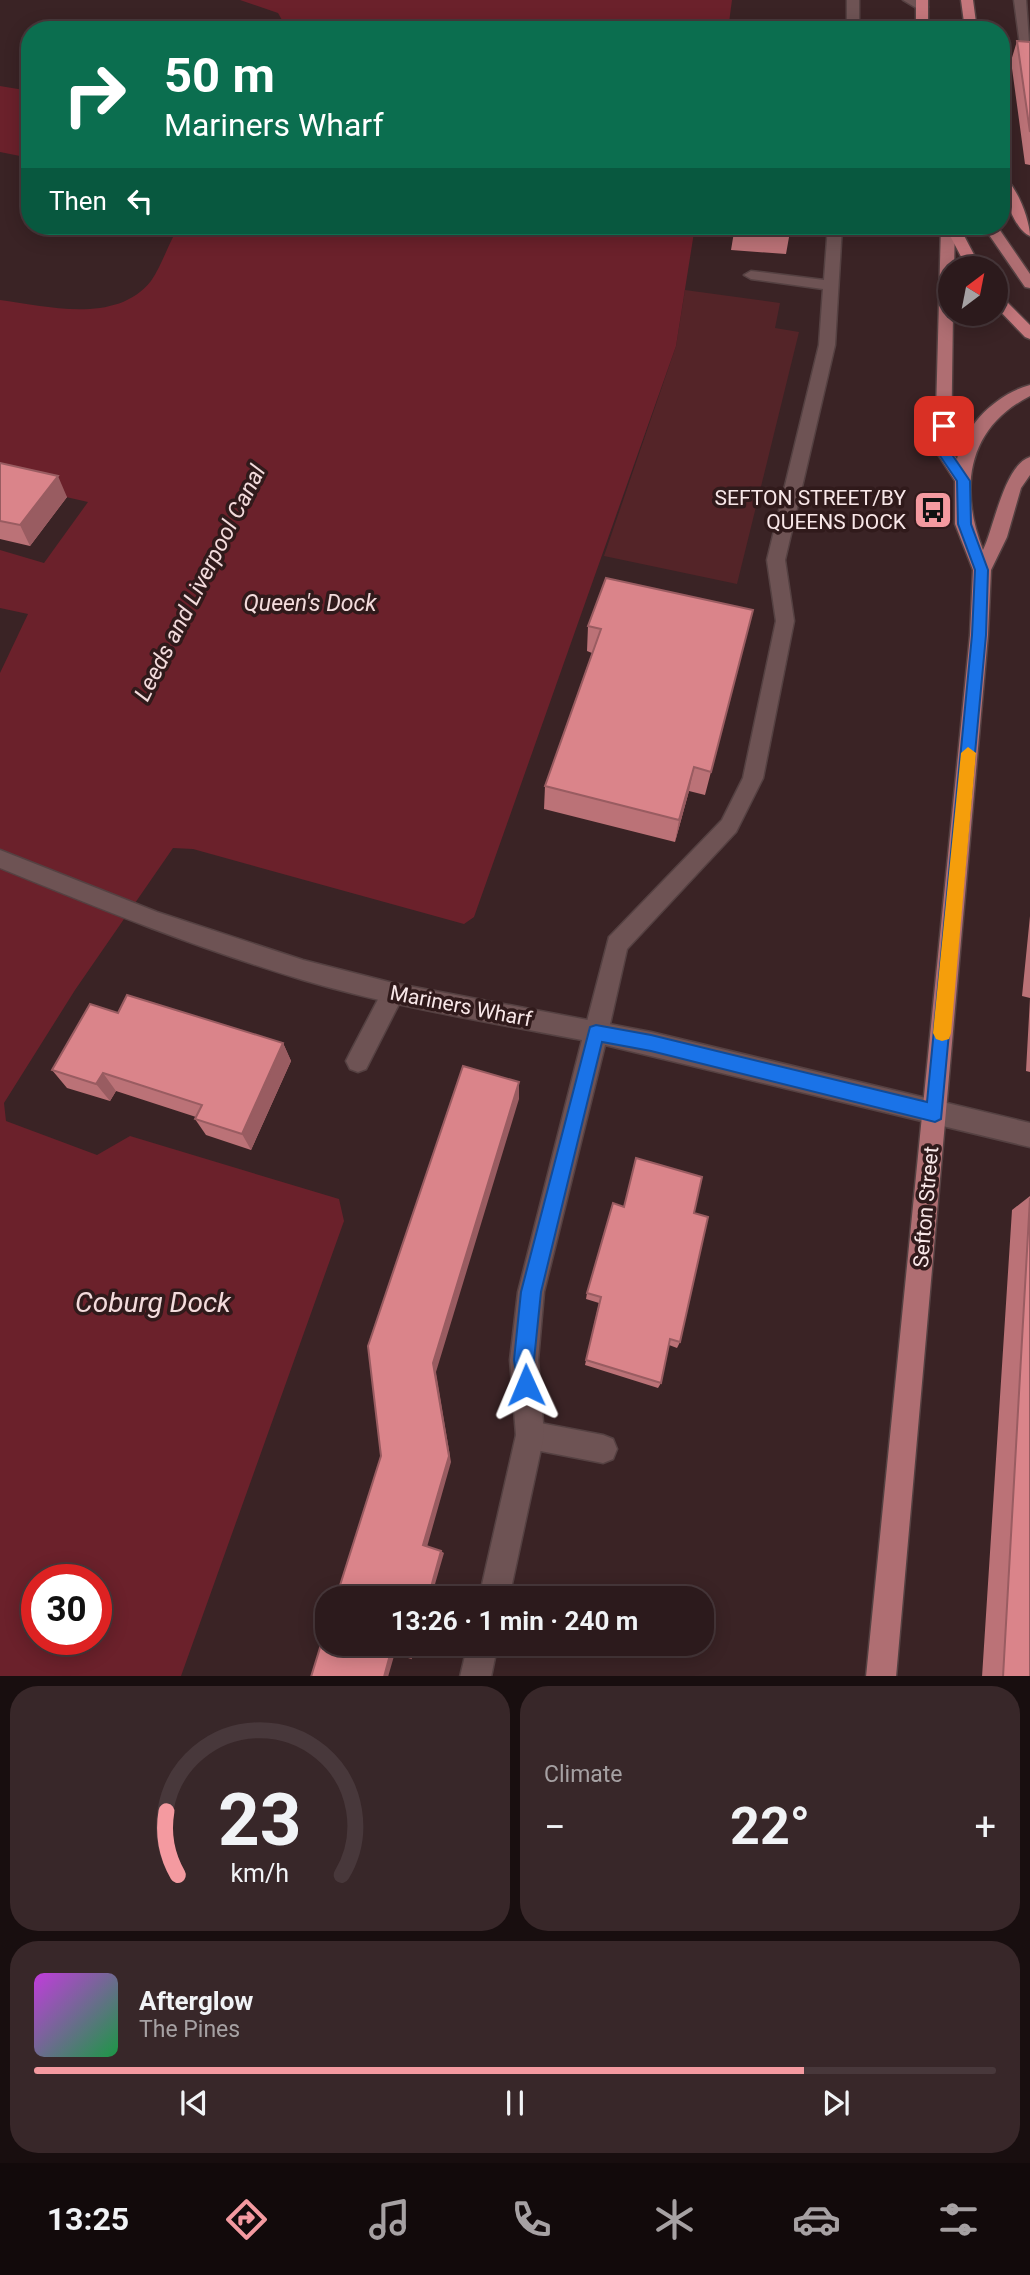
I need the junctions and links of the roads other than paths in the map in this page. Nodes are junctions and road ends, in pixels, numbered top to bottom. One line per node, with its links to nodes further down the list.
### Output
1 (853, 0): 6 (street)
2 (909, 0): 5 (street)
3 (967, 0): 7 (highway)
4 (1020, 0): 8 (street)
5 (922, 4)
6 (853, 21)
7 (970, 21)
8 (1029, 52)
9 (1010, 199): 10 (highway)
10 (1030, 232)
11 (834, 235): 18 (street)
12 (950, 235): 23 (main road)
13 (955, 235): 15 (highway)
14 (996, 235): 17 (main road)
15 (967, 256)
16 (751, 275): 18 (street)
17 (1030, 284)
18 (829, 285): 27 (street)
19 (1008, 311): 20 (highway)
20 (1030, 334)
21 (1030, 390): 23 (main road, Sefton Street)
22 (1030, 463): 24 (main road, Sefton Street)
23 (963, 481): 24 (main road, Sefton Street)
24 (982, 570): 29 (main road, Sefton Street)
25 (0, 859): 26 (street, Mariners Wharf)
26 (393, 993): 27 (street, Mariners Wharf); 28 (street)
27 (596, 1033): 29 (street, Mariners Wharf); 31 (street)
28 (358, 1061)
29 (935, 1113): 30 (street, Mariners Wharf); 36 (main road, Sefton Street)
30 (1030, 1135)
31 (530, 1435): 32 (street); 33 (street)
32 (603, 1449)
33 (497, 1586)
34 (480, 1656): 35 (street)
35 (475, 1676)
36 (881, 1676)

